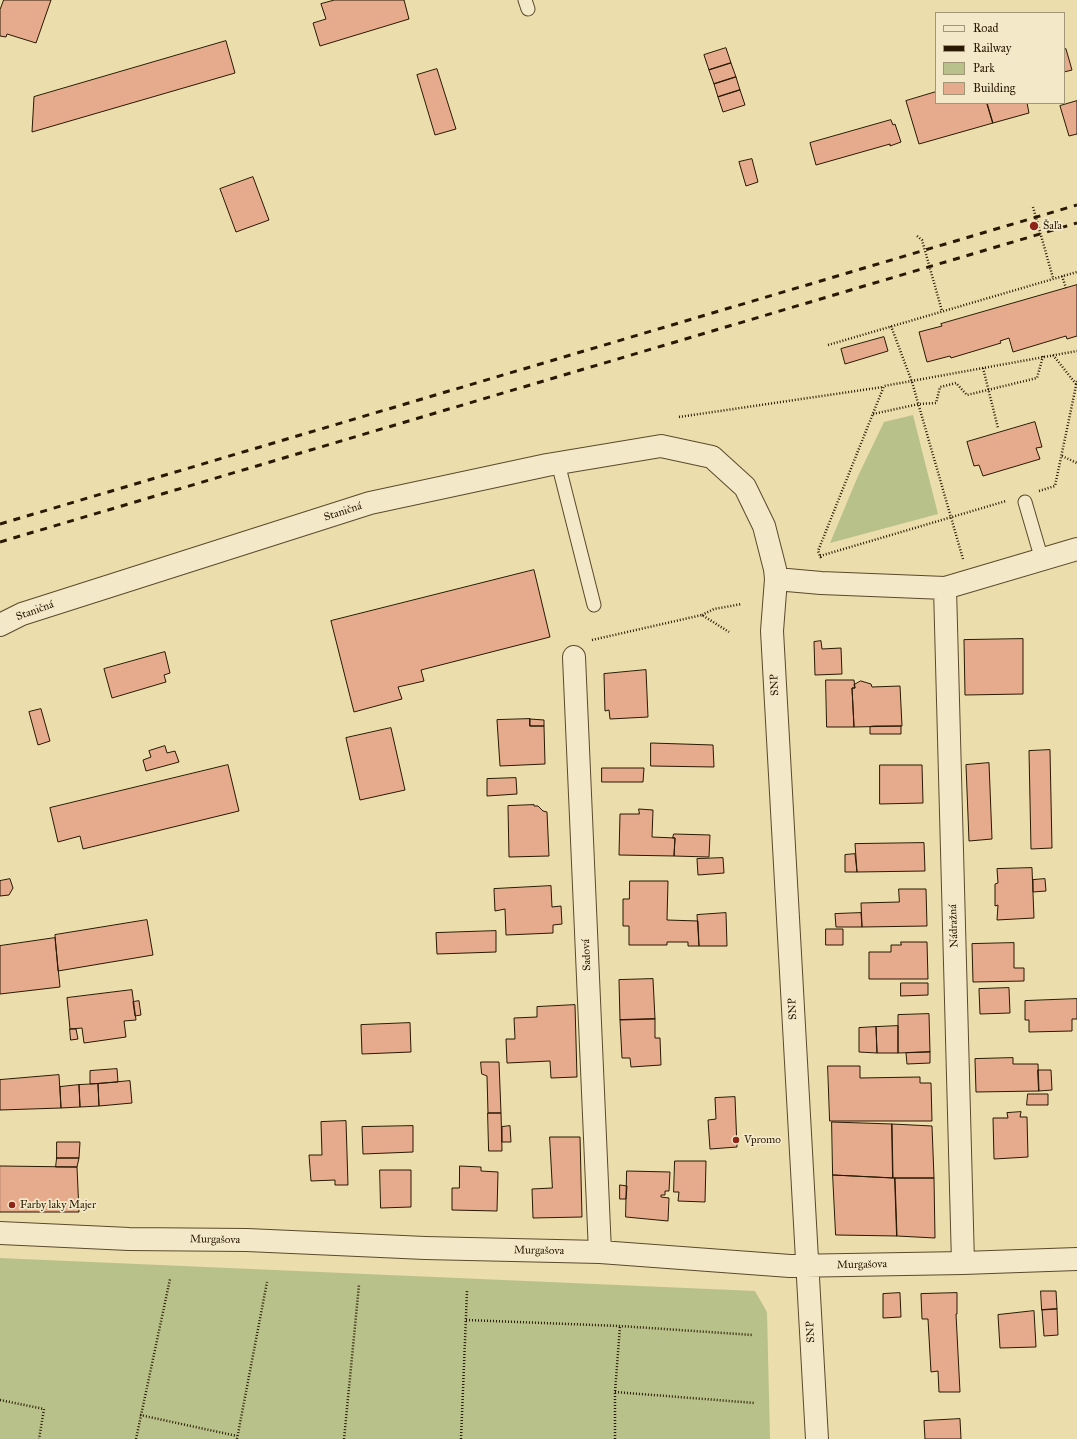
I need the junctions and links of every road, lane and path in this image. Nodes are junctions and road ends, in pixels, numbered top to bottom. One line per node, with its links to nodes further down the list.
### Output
1 (1032, 207): 5 (path)
2 (918, 236): 7 (path)
3 (1077, 272): 4 (path)
4 (1062, 276): 5 (path); 6 (path)
5 (1053, 278): 7 (path)
6 (1066, 288)
7 (942, 311): 8 (path)
8 (891, 326): 9 (path); 14 (path)
9 (828, 345)
10 (1077, 351): 11 (path)
11 (1053, 355): 12 (path); 15 (path)
12 (1043, 356): 13 (path); 17 (path)
13 (983, 368): 14 (path); 17 (path)
14 (912, 382): 16 (path); 18 (path)
15 (1077, 383): 23 (path)
16 (884, 386): 19 (path); 20 (path)
17 (988, 390): 18 (path); 21 (path)
18 (919, 404): 19 (path); 28 (path)
19 (873, 414): 30 (path)
20 (679, 418)
21 (998, 428)
22 (698, 454): 24 (street, Staničná); 34 (street, SNP)
23 (1062, 456): 25 (path); 26 (path)
24 (558, 463): 37 (lane); 39 (street, Staničná)
25 (1077, 463)
26 (1029, 497): 32 (lane)
27 (1011, 499): 28 (path)
28 (951, 517): 30 (path); 31 (path)
29 (1077, 549): 32 (street)
30 (820, 556): 33 (path)
31 (963, 560)
32 (1042, 560): 35 (street)
33 (822, 561)
34 (776, 579): 35 (street); 46 (street, SNP)
35 (945, 588): 45 (street, Nádražná)
36 (742, 604): 38 (path)
37 (594, 605)
38 (702, 615): 40 (path); 41 (path)
39 (0, 625)
40 (729, 632)
41 (574, 657): 43 (street, Sadová)
42 (0, 1233): 43 (street, Murgašova)
43 (600, 1252): 46 (street, Murgašova)
44 (1077, 1259): 45 (street, Murgašova)
45 (963, 1263): 46 (street, Murgašova)
46 (807, 1266): 64 (street, SNP)
47 (170, 1279): 57 (path)
48 (267, 1282): 58 (path)
49 (359, 1285): 61 (path)
50 (467, 1291): 51 (path)
51 (466, 1320): 52 (path); 62 (path)
52 (620, 1326): 53 (path); 54 (path)
53 (753, 1335)
54 (616, 1392): 56 (path); 63 (path)
55 (0, 1400): 59 (path)
56 (755, 1403)
57 (140, 1415): 58 (path); 60 (path)
58 (237, 1437)
59 (39, 1439)
60 (136, 1439)
61 (344, 1439)
62 (461, 1439)
63 (615, 1439)
64 (817, 1439)

